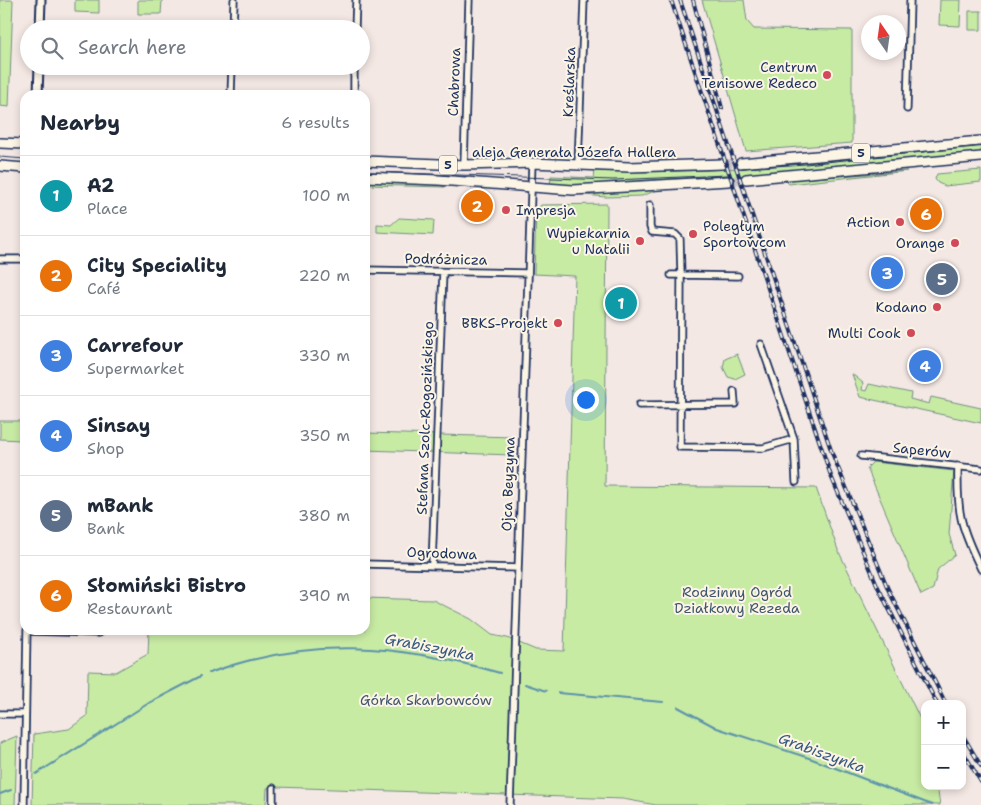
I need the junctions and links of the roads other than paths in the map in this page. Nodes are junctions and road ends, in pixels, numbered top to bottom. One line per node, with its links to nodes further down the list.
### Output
1 (41, 0): 7 (street)
2 (234, 0): 8 (street)
3 (356, 0): 9 (street)
4 (469, 0): 25 (street, Chabrowa)
5 (584, 0): 26 (street, Kreślarska)
6 (910, 0): 16 (street)
7 (40, 20)
8 (233, 20)
9 (356, 20)
10 (39, 75): 13 (street)
11 (232, 75): 14 (street)
12 (354, 75): 15 (street)
13 (38, 90)
14 (231, 90)
15 (354, 90)
16 (907, 109)
17 (981, 141): 23 (main road, 5)
18 (0, 143): 19 (main road)
19 (20, 144)
20 (981, 157): 30 (main road, 5)
21 (370, 162): 25 (main road, aleja Generała Józefa Hallera / 5)
22 (532, 163): 25 (main road, aleja Generała Józefa Hallera / 5); 26 (main road, aleja Generała Józefa Hallera / 5); 32 (street, Ojca Beyzyma)
23 (741, 163)
24 (723, 164): 26 (main road, aleja Generała Józefa Hallera / 5)
25 (464, 165)
26 (578, 165)
27 (0, 166): 28 (main road)
28 (20, 168)
29 (370, 177): 32 (main road, 5)
30 (746, 179)
31 (729, 181): 32 (main road, 5)
32 (530, 188): 38 (street, Ojca Beyzyma)
33 (650, 206): 40 (street)
34 (0, 259): 35 (street)
35 (20, 259)
36 (370, 270): 37 (street, Podróżnicza)
37 (443, 272): 38 (street, Podróżnicza); 52 (street, Stefana Szolc-Rogozińskiego)
38 (528, 272): 53 (street, Ojca Beyzyma)
39 (671, 275): 40 (street)
40 (681, 275): 41 (street); 45 (street)
41 (738, 276)
42 (761, 344): 46 (street)
43 (734, 391): 45 (street)
44 (639, 404): 45 (street)
45 (680, 404): 46 (street)
46 (794, 439): 50 (street)
47 (861, 456): 48 (street, Saperów)
48 (958, 466): 49 (street, Saperów); 54 (street)
49 (981, 469)
50 (796, 482)
51 (370, 564): 52 (street, Ogrodowa)
52 (432, 565): 53 (street, Ogrodowa)
53 (518, 568): 61 (street, Ojca Beyzyma)
54 (981, 569)
55 (27, 635): 57 (street)
56 (0, 714): 57 (street)
57 (25, 714): 59 (street)
58 (273, 788): 60 (street)
59 (24, 805)
60 (273, 805)
61 (510, 805)

